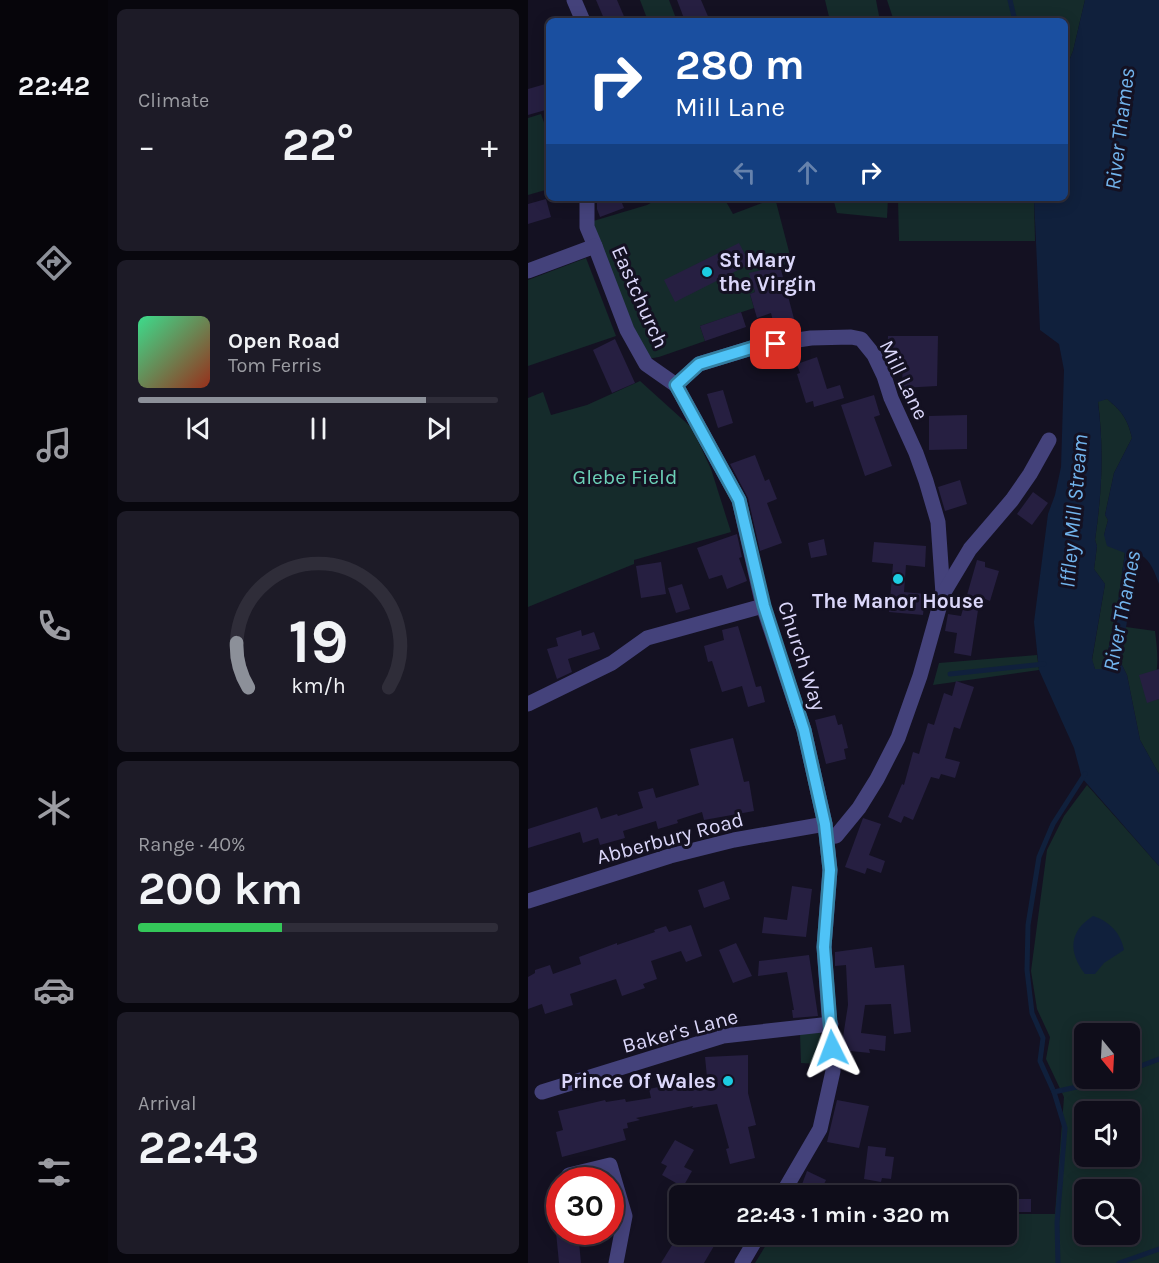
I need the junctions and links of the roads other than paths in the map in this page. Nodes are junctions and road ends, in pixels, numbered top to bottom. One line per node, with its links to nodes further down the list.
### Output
1 (574, 0): 2 (street)
2 (582, 18)
3 (586, 201): 4 (street)
4 (595, 246): 5 (street, Eastchurch); 6 (street, Eastchurch)
5 (528, 271)
6 (676, 385): 8 (street, Mill Lane); 9 (street, Church Way)
7 (1049, 440): 8 (street, Mill Lane)
8 (943, 594): 11 (street, Mill Lane)
9 (764, 606): 10 (street); 11 (street, Church Way)
10 (528, 704)
11 (826, 831): 12 (street, Abberbury Road); 13 (street, Church Way)
12 (528, 901)
13 (831, 1024): 14 (street, Baker's Lane); 15 (street, Church Way)
14 (542, 1092)
15 (787, 1185)
16 (619, 1245): 18 (street)
17 (753, 1245): 19 (street)
18 (616, 1263)
19 (742, 1263)

